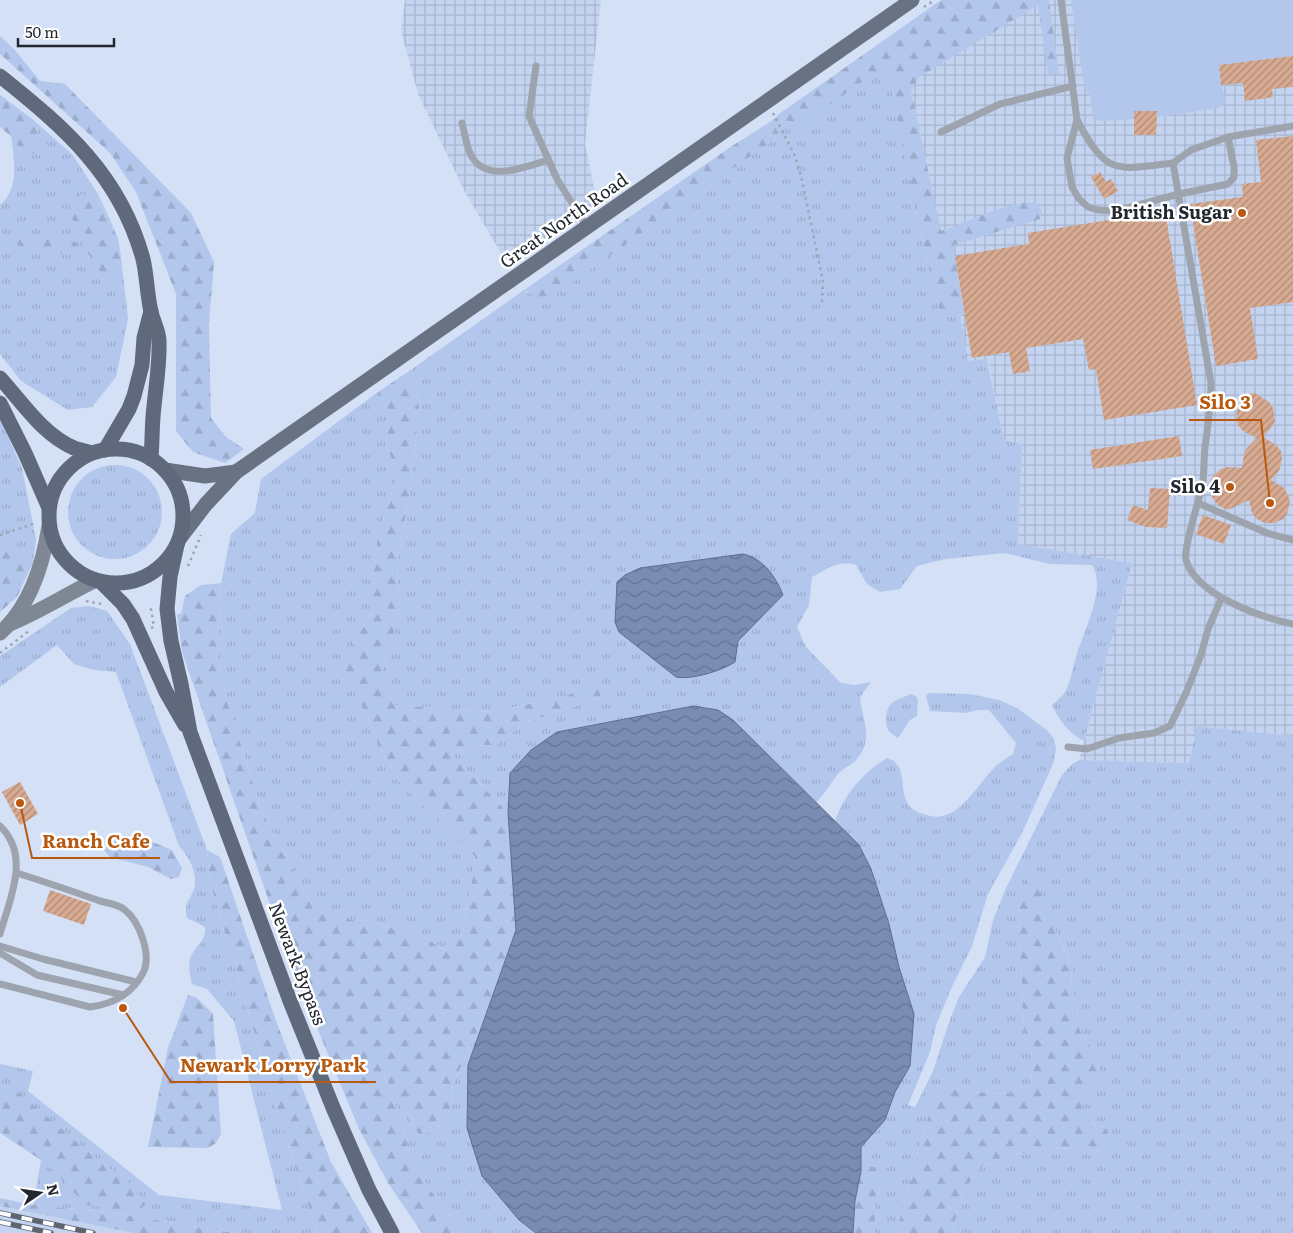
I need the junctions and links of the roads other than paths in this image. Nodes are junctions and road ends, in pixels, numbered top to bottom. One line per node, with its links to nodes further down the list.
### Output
1 (912, 0): 14 (main road, Great North Road)
2 (1061, 0): 5 (lane)
3 (536, 66): 11 (lane)
4 (0, 76): 15 (highway)
5 (1073, 86): 6 (lane); 9 (lane)
6 (1077, 120): 12 (lane); 13 (lane)
7 (462, 123): 11 (lane)
8 (1293, 126): 10 (lane)
9 (941, 132)
10 (1228, 137): 12 (lane); 13 (lane)
11 (548, 160): 14 (lane)
12 (1173, 162): 13 (lane)
13 (1179, 194): 22 (lane)
14 (588, 228): 21 (main road, Great North Road)
15 (151, 311): 18 (highway); 19 (highway)
16 (0, 378): 18 (highway)
17 (0, 403): 23 (highway)
18 (99, 451): 19 (highway); 23 (highway)
19 (151, 459): 20 (highway)
20 (166, 470): 21 (main road, Great North Road); 25 (highway)
21 (236, 472): 25 (main road, Great North Road)
22 (1198, 503): 24 (lane); 27 (lane)
23 (49, 517): 26 (highway); 28 (main road)
24 (1293, 540)
25 (179, 541): 26 (highway); 31 (highway, Newark Bypass)
26 (99, 581): 28 (main road); 31 (highway, Newark Bypass)
27 (1221, 598): 29 (lane); 32 (lane)
28 (12, 623): 30 (main road)
29 (1293, 624)
30 (0, 633)
31 (190, 732): 41 (highway, Newark Bypass)
32 (1068, 747)
33 (0, 826): 34 (lane)
34 (17, 873): 35 (lane); 38 (lane)
35 (0, 934)
36 (0, 946): 38 (lane)
37 (0, 953): 40 (lane)
38 (136, 982): 40 (lane)
39 (0, 984): 40 (lane)
40 (123, 995)
41 (392, 1233)

